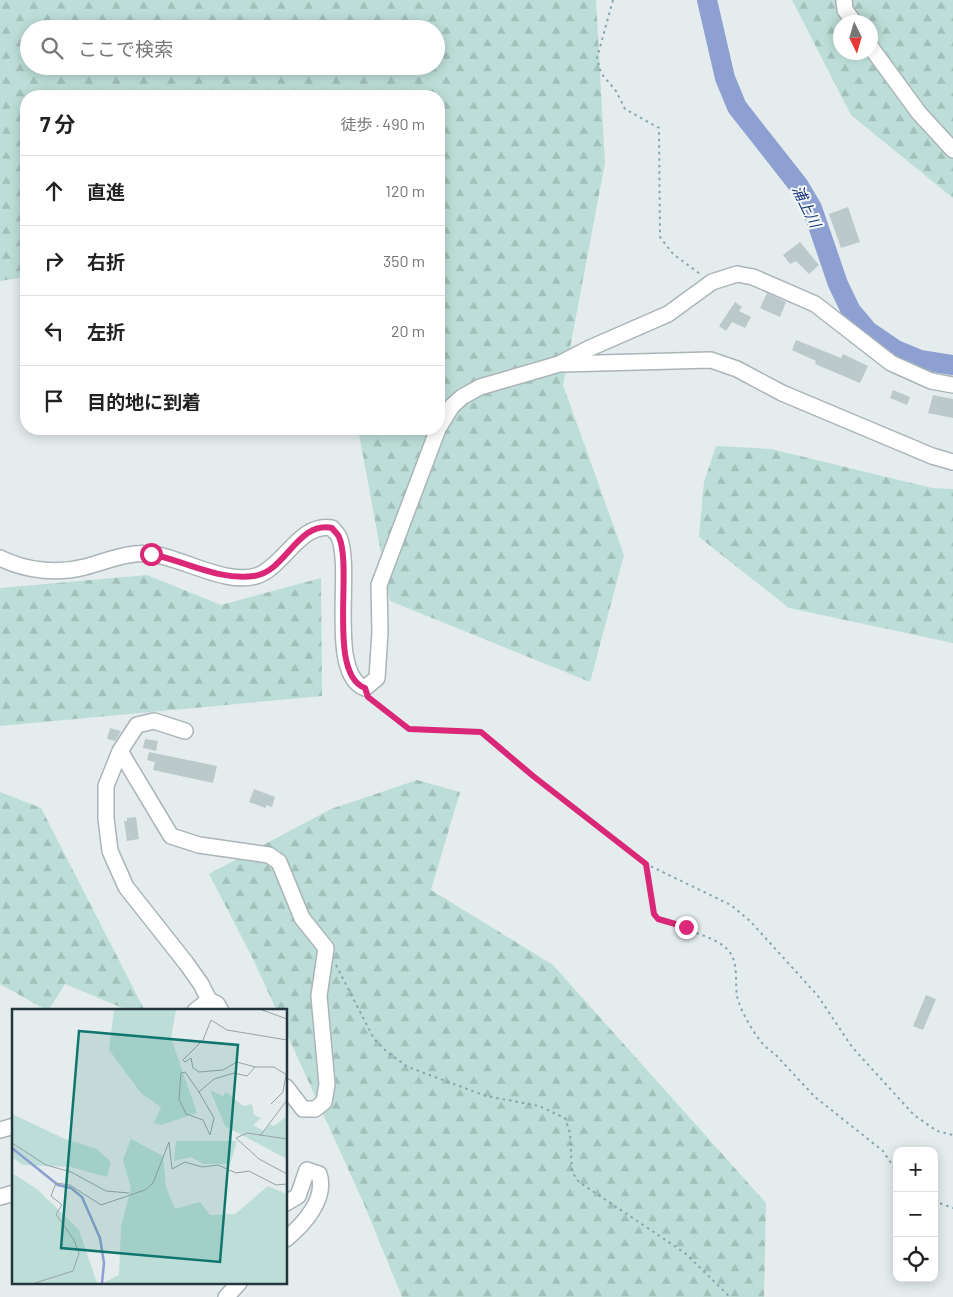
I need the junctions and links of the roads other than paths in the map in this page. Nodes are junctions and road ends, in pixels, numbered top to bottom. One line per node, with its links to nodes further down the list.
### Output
1 (844, 0): 2 (street)
2 (849, 15)
3 (878, 57): 4 (street)
4 (953, 150)
5 (559, 364): 6 (street); 7 (street); 9 (street)
6 (953, 386)
7 (445, 417)
8 (435, 435): 10 (street)
9 (953, 462)
10 (0, 558)
11 (186, 731): 12 (street)
12 (120, 751): 13 (street); 16 (street)
13 (209, 1000): 14 (street); 15 (street)
14 (198, 1009)
15 (220, 1009)
16 (288, 1090)
17 (288, 1202): 18 (street)
18 (288, 1238)
19 (238, 1284): 20 (street)
20 (226, 1297)

